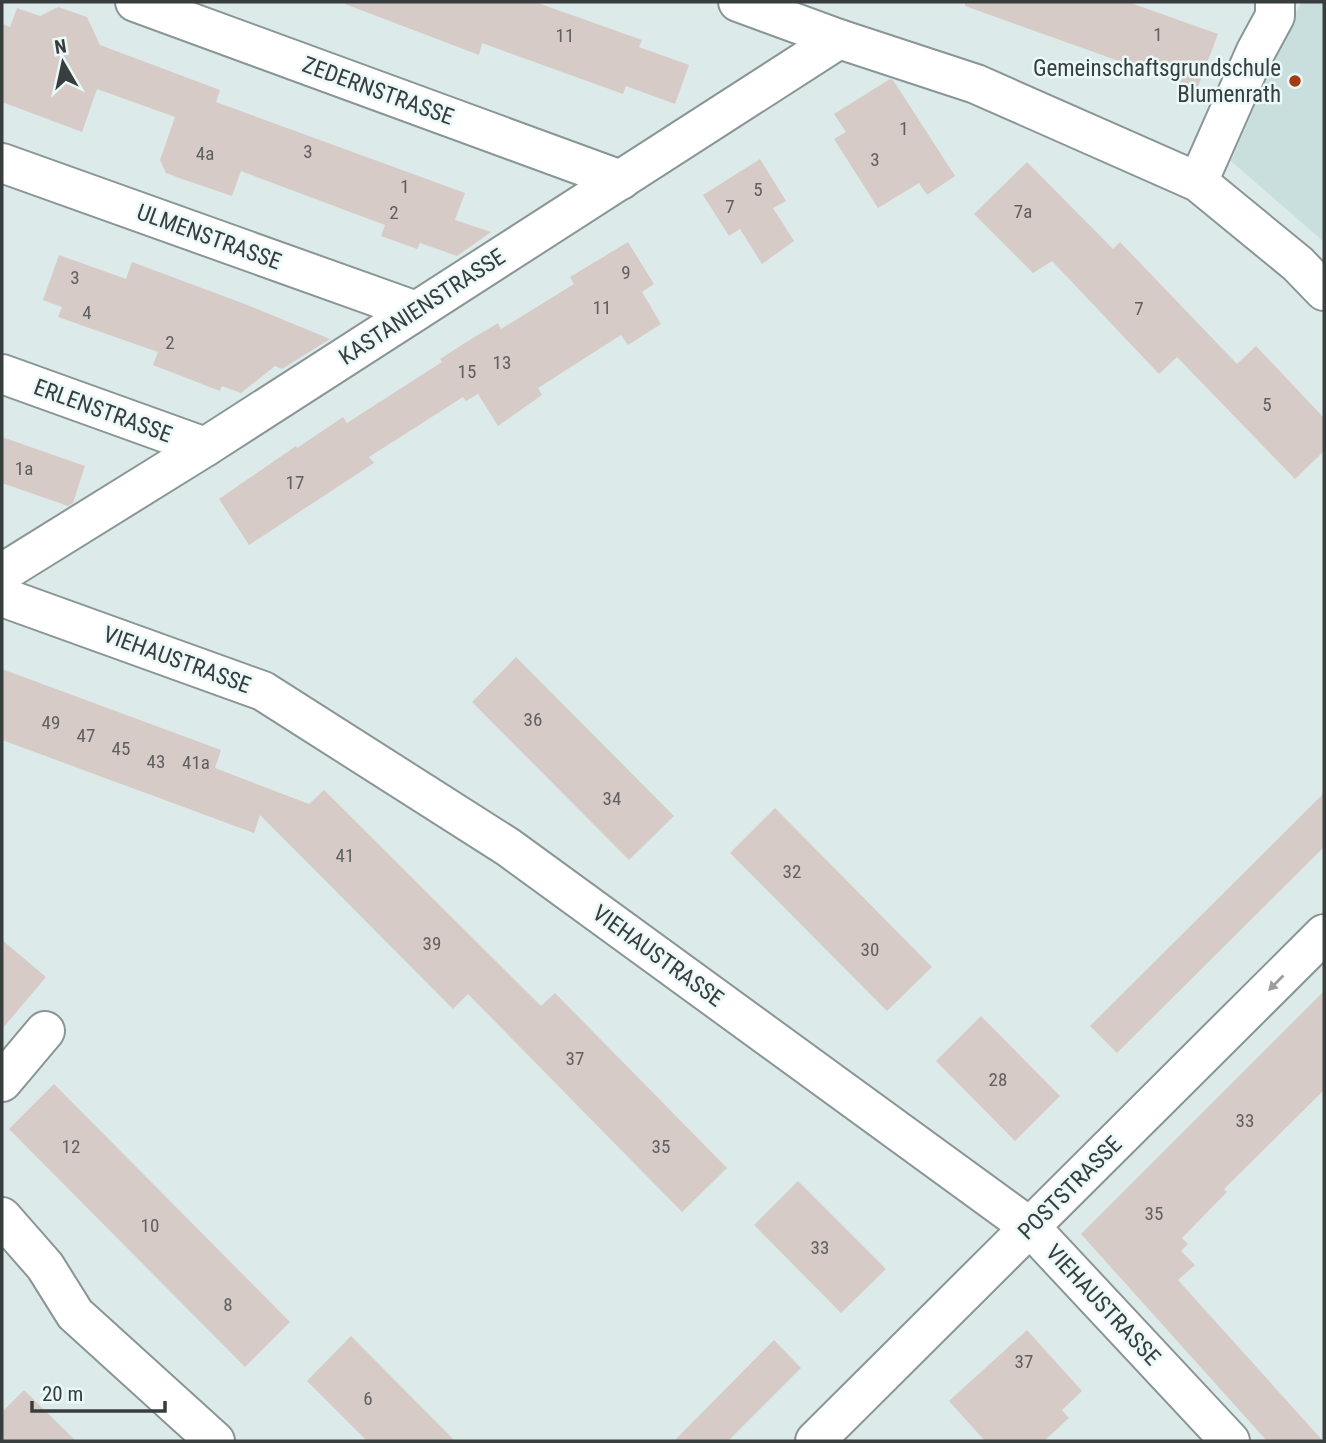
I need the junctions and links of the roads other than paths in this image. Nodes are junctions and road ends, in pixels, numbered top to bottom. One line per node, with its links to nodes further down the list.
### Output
1 (135, 2): 6 (street, ZEDERNSTRASSE)
2 (738, 2): 4 (street)
3 (1275, 2): 7 (street)
4 (839, 39): 6 (street, KASTANIENSTRASSE); 7 (street)
5 (2, 163): 9 (street, ULMENSTRASSE)
6 (621, 180): 9 (street, KASTANIENSTRASSE)
7 (1198, 182): 8 (street)
8 (1324, 290)
9 (416, 311): 11 (street, KASTANIENSTRASSE)
10 (2, 374): 11 (street, ERLENSTRASSE)
11 (205, 447): 12 (street, KASTANIENSTRASSE)
12 (2, 573)
13 (2, 597): 18 (street, VIEHAUSTRASSE)
14 (1324, 934): 18 (street, POSTSTRASSE, one-way to 18)
15 (45, 1031): 16 (street)
16 (2, 1083)
17 (2, 1217): 19 (street)
18 (1031, 1228): 20 (street, POSTSTRASSE); 21 (street, VIEHAUSTRASSE)
19 (215, 1441)
20 (815, 1441)
21 (1230, 1441)

